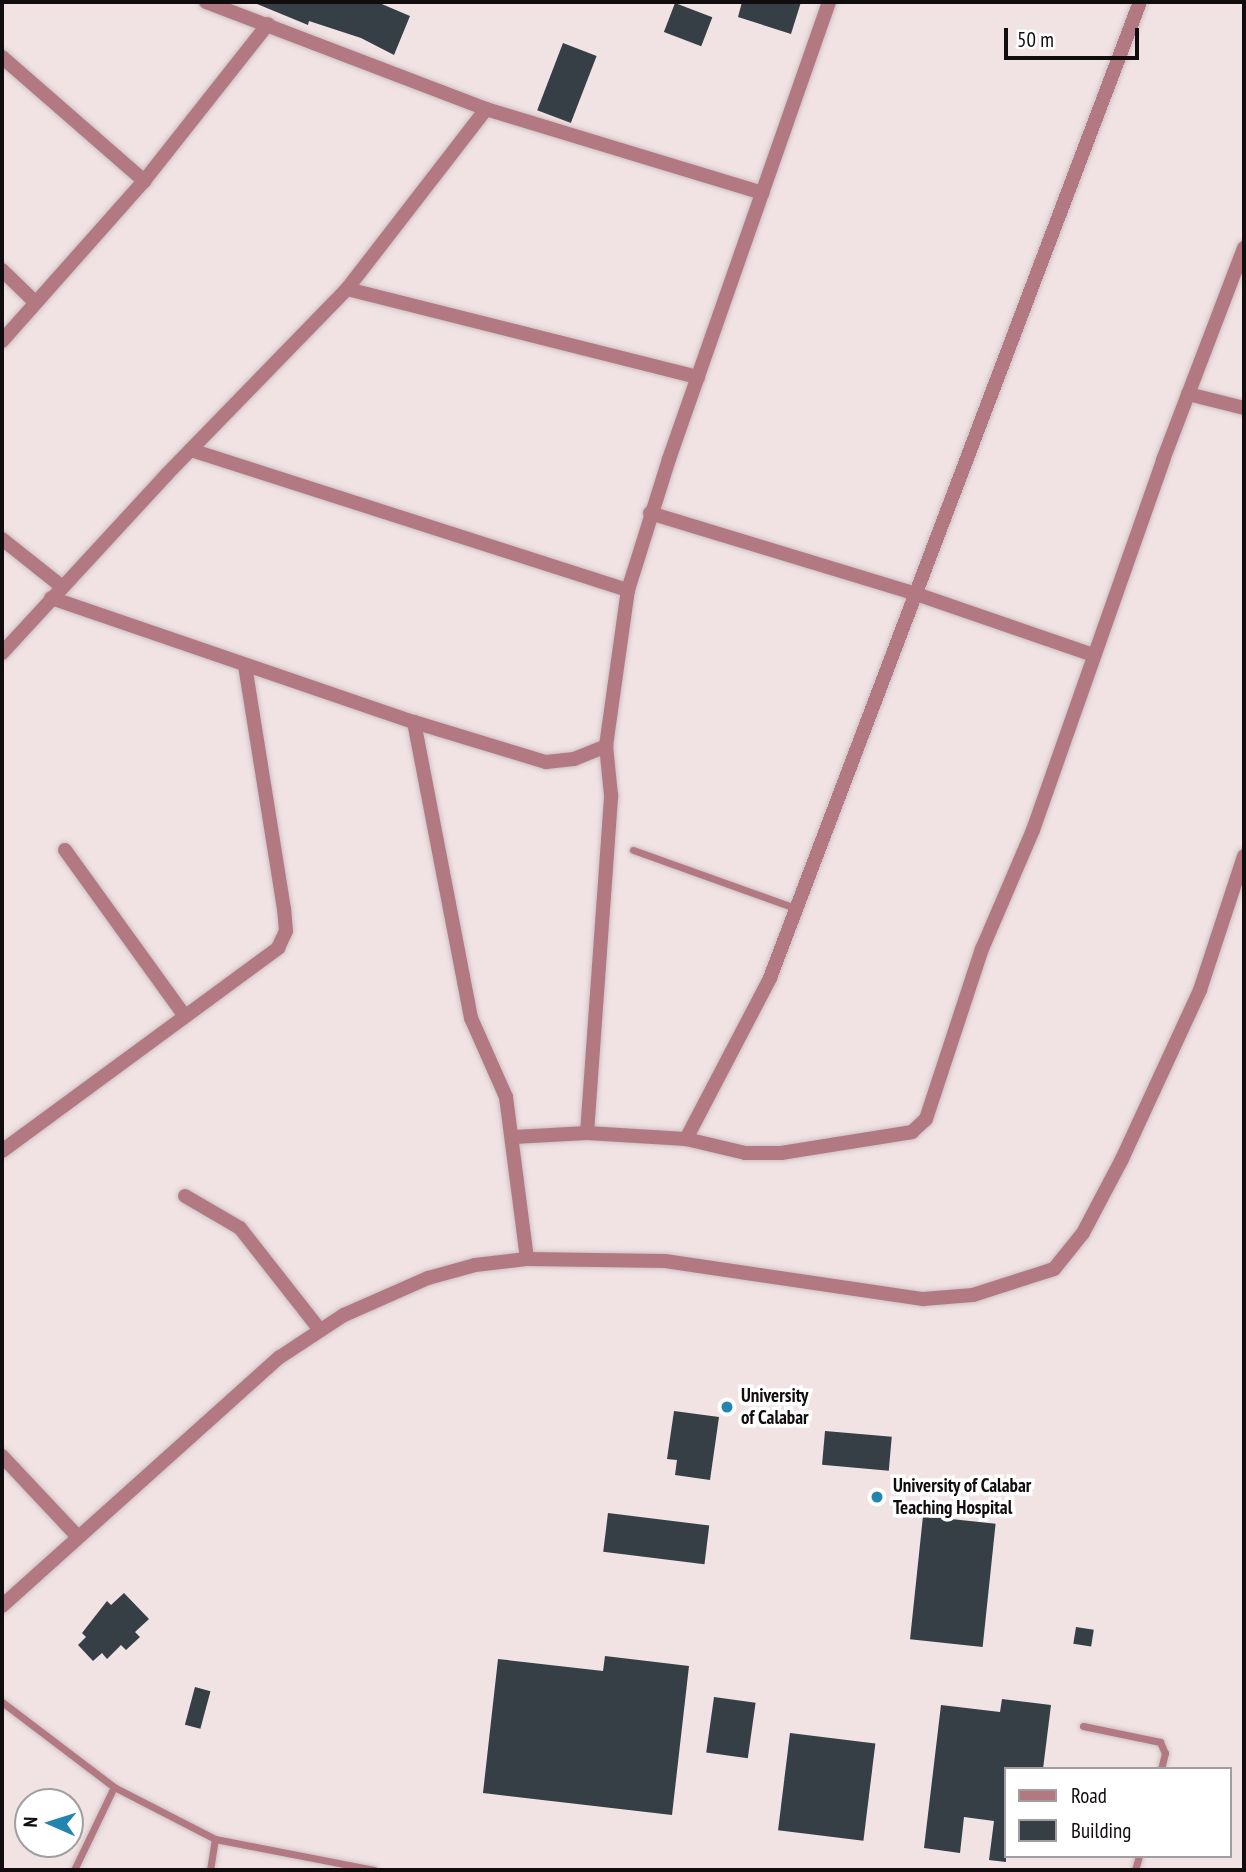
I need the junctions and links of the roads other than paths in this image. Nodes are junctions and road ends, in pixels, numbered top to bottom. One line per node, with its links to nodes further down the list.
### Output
1 (206, 2): 4 (street)
2 (829, 2): 8 (street)
3 (1140, 2): 22 (street)
4 (268, 24): 6 (street); 7 (street)
5 (2, 57): 7 (street)
6 (486, 109): 8 (street); 11 (street)
7 (144, 181): 12 (street)
8 (763, 193): 14 (street)
9 (1244, 248): 15 (street)
10 (2, 270): 12 (street)
11 (348, 289): 14 (street); 17 (street)
12 (36, 303): 13 (street)
13 (2, 341)
14 (698, 377): 18 (street)
15 (1188, 394): 16 (street); 25 (street)
16 (1244, 408)
17 (191, 450): 20 (street); 21 (street)
18 (650, 513): 21 (street); 22 (street)
19 (2, 539): 20 (street)
20 (61, 586): 23 (street)
21 (628, 590): 28 (street)
22 (916, 594): 25 (street); 32 (street)
23 (51, 598): 24 (street); 26 (street)
24 (2, 653)
25 (1093, 655): 36 (street)
26 (245, 666): 27 (street); 33 (street)
27 (414, 723): 28 (street); 35 (street)
28 (606, 746): 34 (street)
29 (65, 850): 33 (street)
30 (633, 850): 32 (lane)
31 (1244, 856): 39 (street)
32 (795, 908): 36 (street)
33 (184, 1015): 37 (street)
34 (587, 1133): 35 (street); 36 (street)
35 (514, 1136): 39 (street)
36 (686, 1139)
37 (4, 1145)
38 (185, 1196): 40 (street)
39 (527, 1259): 40 (street)
40 (320, 1330): 42 (street)
41 (2, 1456): 42 (street)
42 (78, 1537): 43 (street)
43 (2, 1606)
44 (2, 1702): 47 (lane)
45 (1083, 1727): 46 (lane)
46 (1162, 1767)
47 (114, 1787): 48 (lane); 49 (lane)
48 (215, 1839): 50 (lane); 51 (lane)
49 (74, 1870)
50 (211, 1870)
51 (374, 1870)

